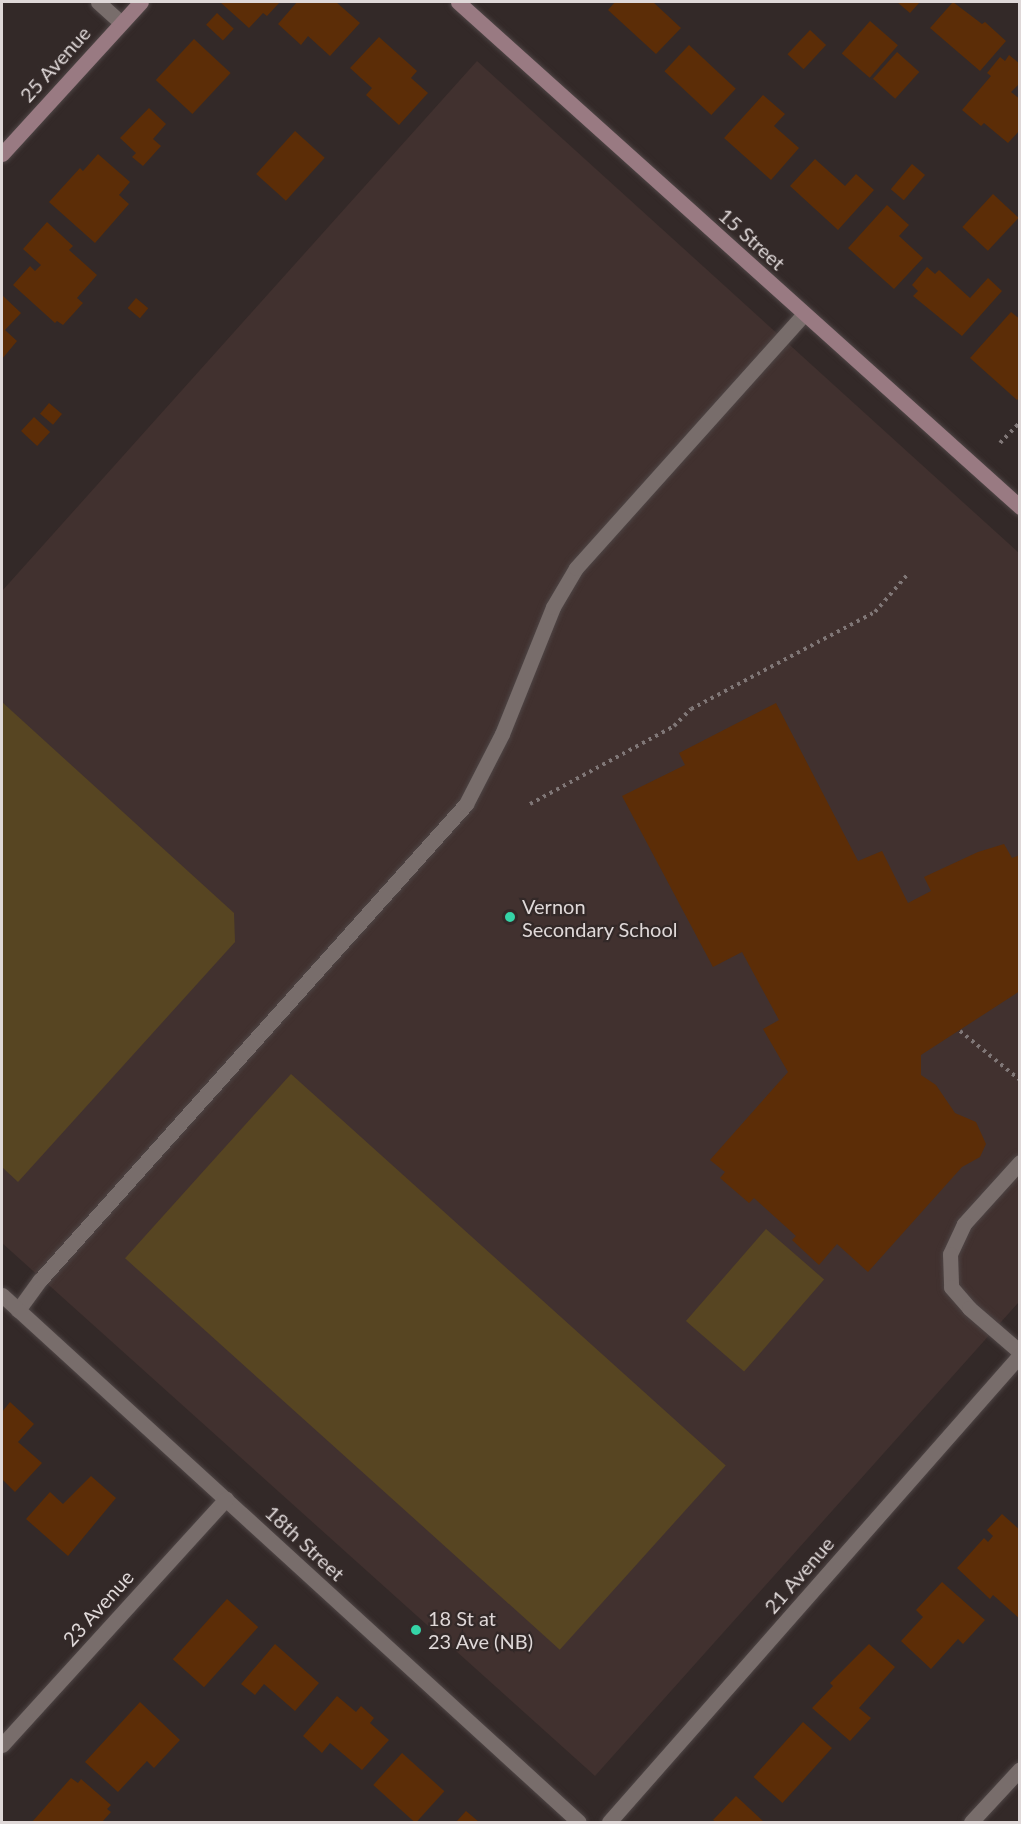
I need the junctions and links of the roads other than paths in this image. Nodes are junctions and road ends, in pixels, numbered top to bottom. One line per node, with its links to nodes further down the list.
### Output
1 (98, 2): 4 (street)
2 (141, 2): 4 (street, 25 Avenue)
3 (458, 2): 6 (street, 15 Street)
4 (121, 23): 5 (street, 25 Avenue)
5 (2, 154)
6 (804, 314): 7 (street, 15 Street); 10 (street)
7 (1020, 507)
8 (1020, 1162): 11 (street)
9 (2, 1295): 10 (street, 18th Street)
10 (18, 1310): 12 (street, 18th Street)
11 (1020, 1353): 16 (street, 21 Avenue)
12 (226, 1499): 13 (street, 23 Avenue); 15 (street, 18th Street)
13 (2, 1745)
14 (1020, 1769): 17 (street)
15 (579, 1822)
16 (609, 1822)
17 (971, 1822)

